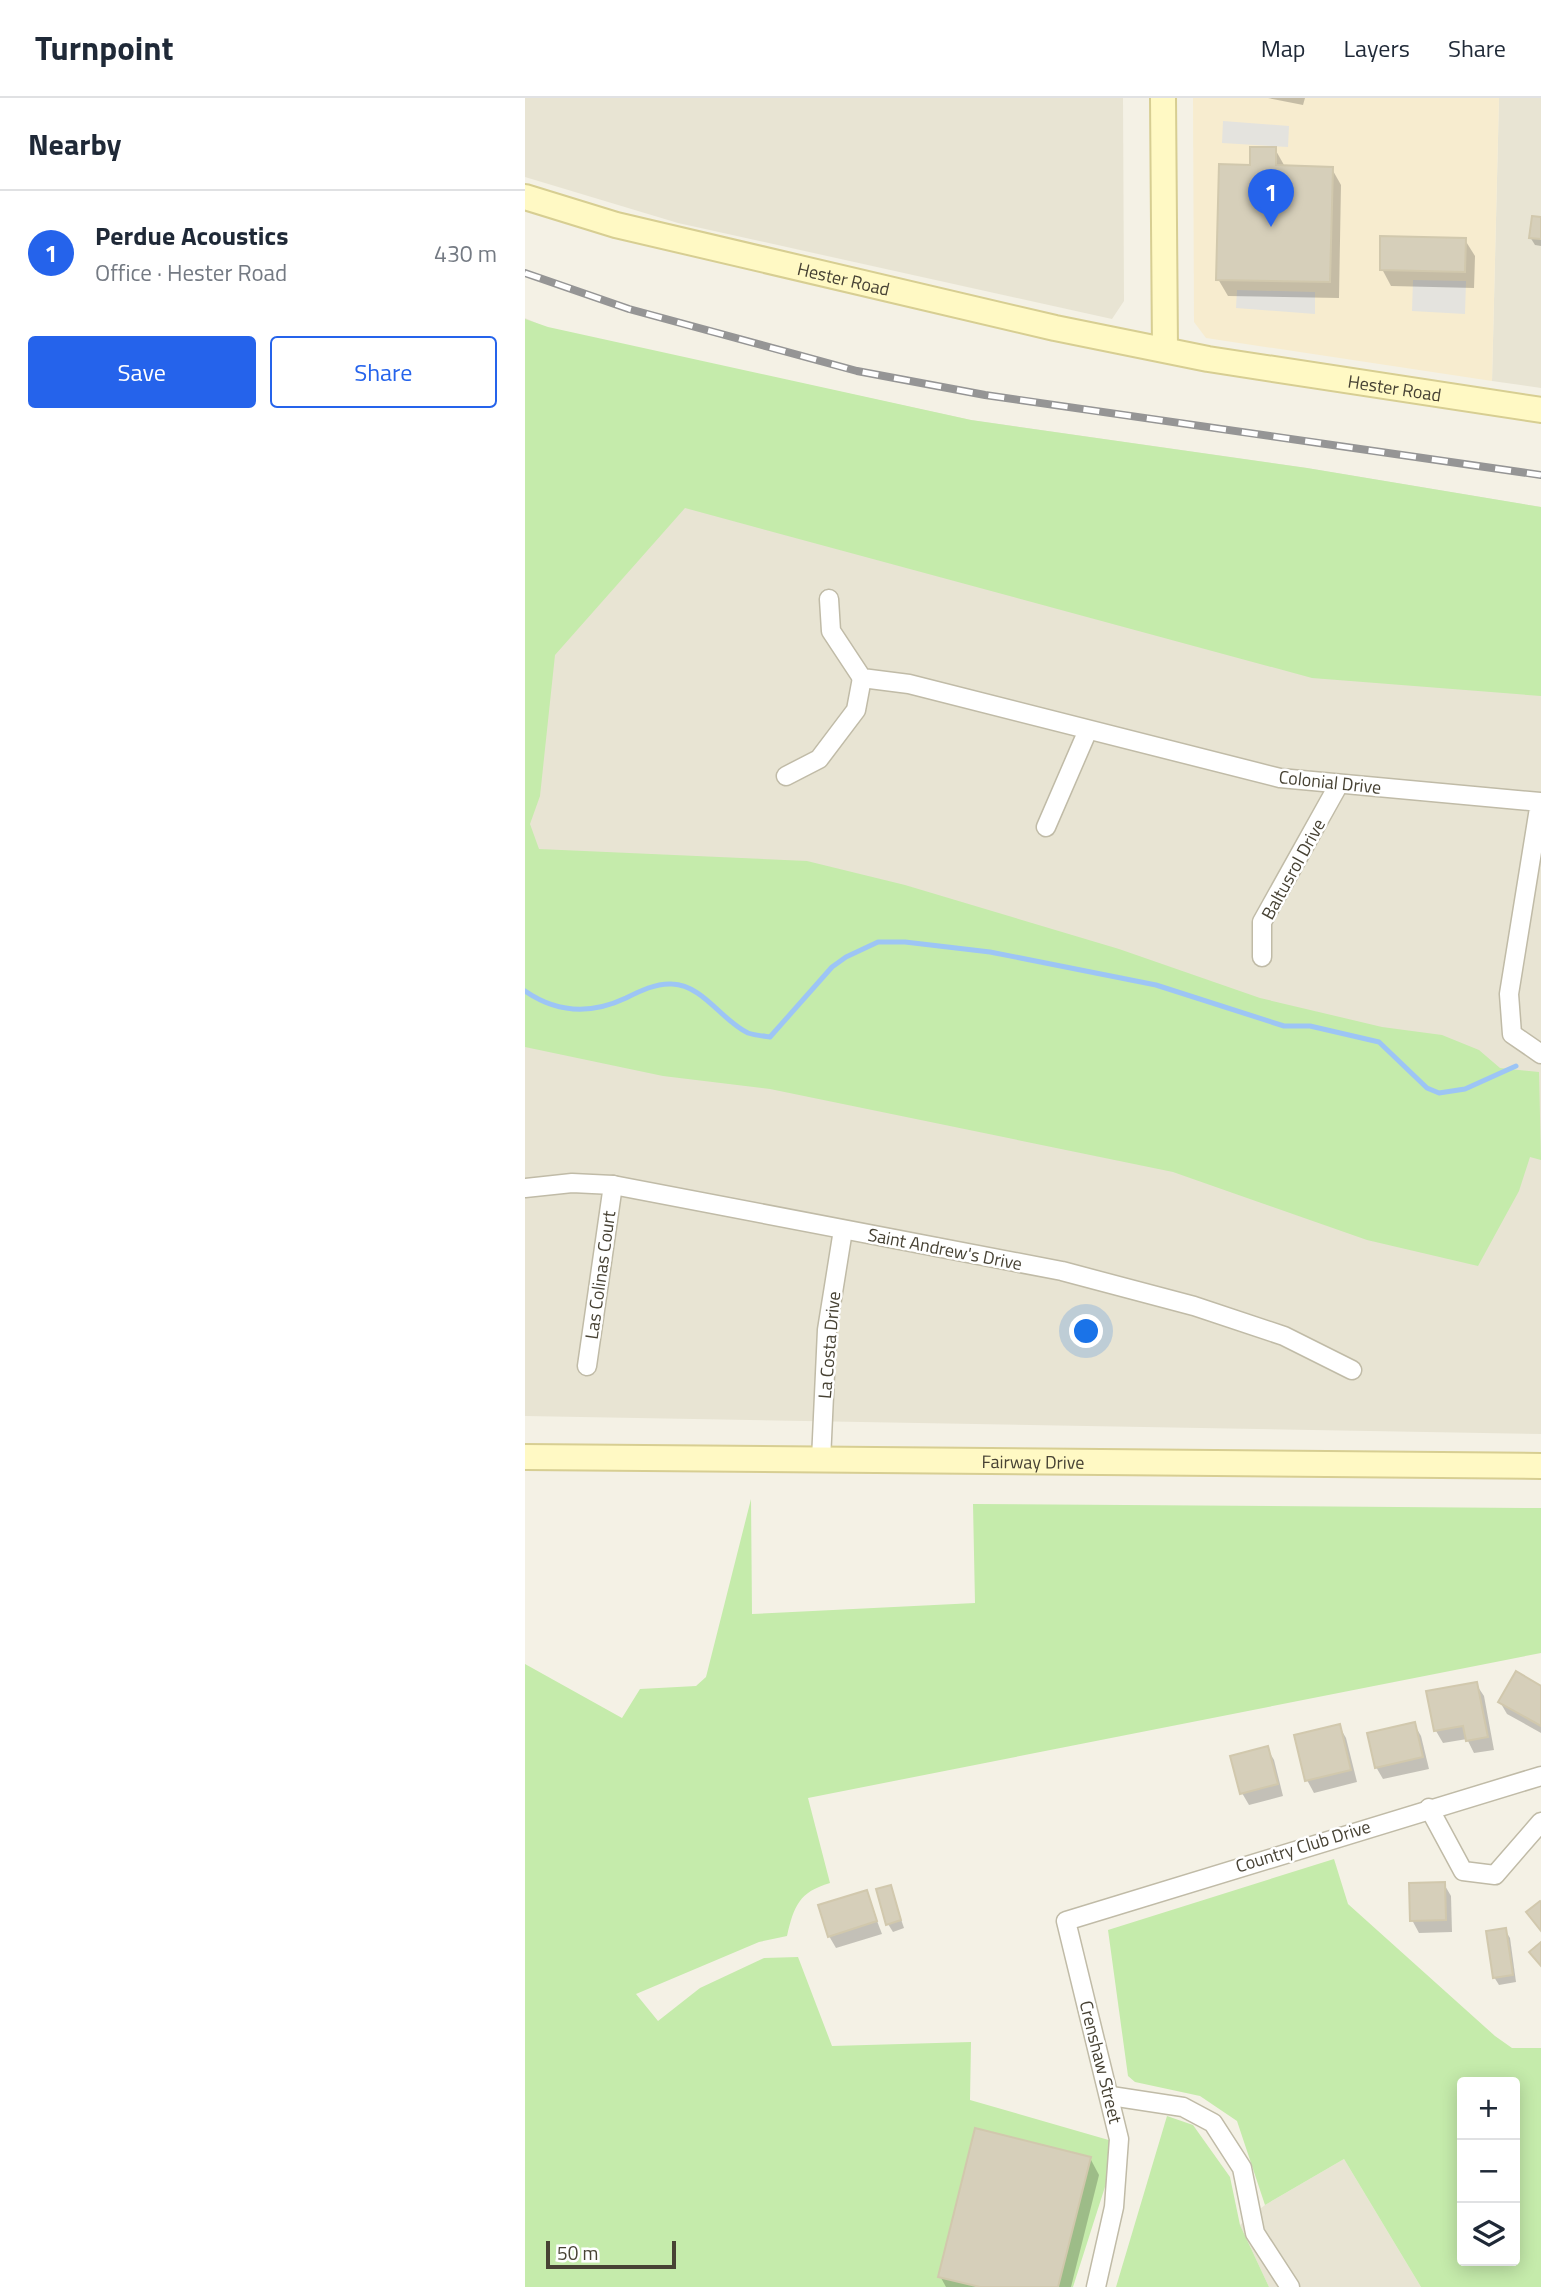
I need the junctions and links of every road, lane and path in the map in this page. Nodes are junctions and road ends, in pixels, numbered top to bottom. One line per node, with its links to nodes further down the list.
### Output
1 (1163, 98): 3 (main road)
2 (525, 197): 3 (main road, Hester Road)
3 (1165, 349): 4 (main road, Hester Road)
4 (1541, 410)
5 (829, 598): 6 (street)
6 (862, 678): 7 (street, Colonial Drive); 8 (street)
7 (1088, 730): 9 (street, Colonial Drive); 10 (street)
8 (786, 776)
9 (1339, 784): 11 (street, Baltusrol Drive); 12 (street, Colonial Drive)
10 (1047, 827)
11 (1262, 957)
12 (1541, 1054)
13 (613, 1185): 14 (street, Saint Andrew's Drive); 15 (street, Saint Andrew's Drive); 16 (street, Las Colinas Court)
14 (525, 1188)
15 (843, 1230): 17 (street, Saint Andrew's Drive); 19 (street, La Costa Drive)
16 (587, 1366)
17 (1352, 1370)
18 (525, 1457): 19 (main road, Fairway Drive)
19 (821, 1460): 20 (main road, Fairway Drive)
20 (1541, 1466)
21 (1540, 1781): 22 (street, Country Club Drive)
22 (1429, 1808): 23 (street); 24 (street, Country Club Drive)
23 (1541, 1822)
24 (1066, 1921): 25 (street, Crenshaw Street)
25 (1111, 2096): 26 (street, Crenshaw Street); 27 (street)
26 (1097, 2287)
27 (1290, 2287)

